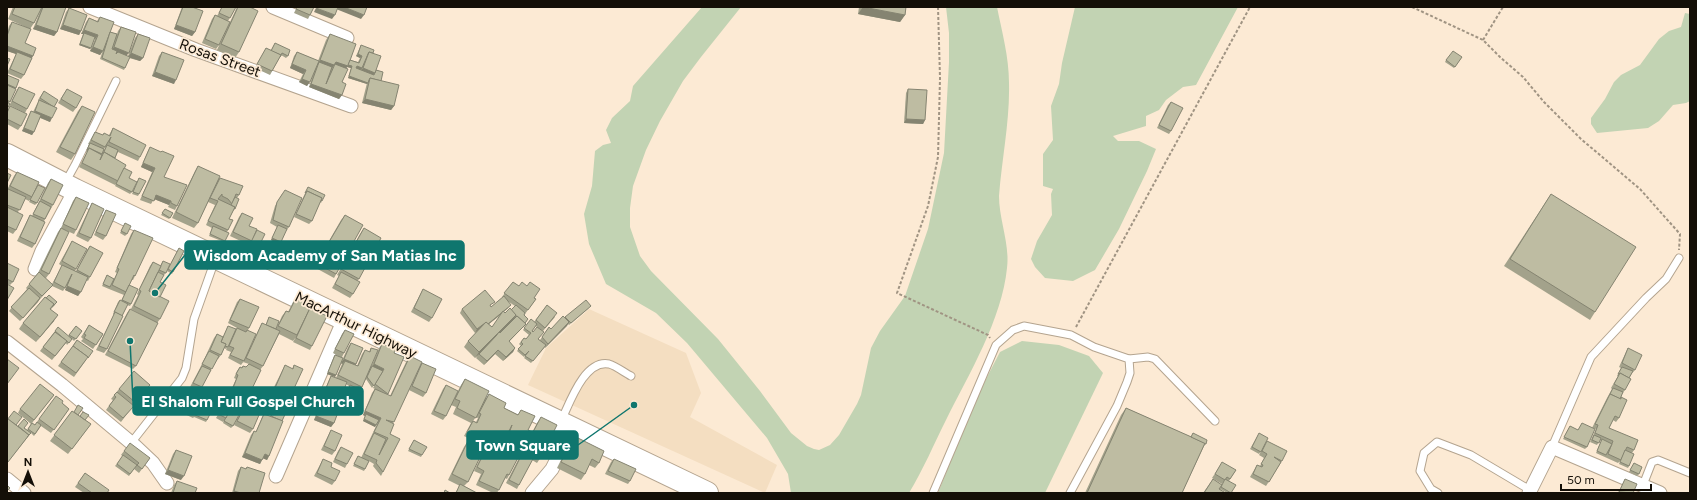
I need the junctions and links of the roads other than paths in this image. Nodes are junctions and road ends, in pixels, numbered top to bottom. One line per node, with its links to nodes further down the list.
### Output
1 (90, 7): 5 (street, Rosas Street)
2 (273, 7): 3 (street)
3 (347, 38)
4 (116, 81): 7 (lane)
5 (351, 106)
6 (7, 155): 7 (highway, MacArthur Highway)
7 (70, 186): 8 (highway, MacArthur Highway); 10 (street)
8 (216, 257): 11 (highway, MacArthur Highway); 17 (lane)
9 (1679, 258): 18 (lane)
10 (35, 269)
11 (344, 319): 16 (highway, MacArthur Highway); 20 (street)
12 (7, 342): 17 (street)
13 (1129, 359): 15 (lane); 28 (lane); 29 (lane)
14 (631, 376): 16 (lane)
15 (1215, 421)
16 (566, 426): 26 (street); 27 (highway, MacArthur Highway)
17 (131, 443): 22 (street)
18 (1552, 447): 23 (street); 24 (street)
19 (1690, 473): 23 (lane)
20 (276, 476)
21 (7, 479): 25 (street)
22 (167, 483)
23 (1643, 485): 31 (street)
24 (1529, 492): 30 (lane)
25 (24, 493)
26 (532, 493)
27 (707, 493)
28 (933, 493)
29 (1070, 493)
30 (1438, 493)
31 (1660, 493)

